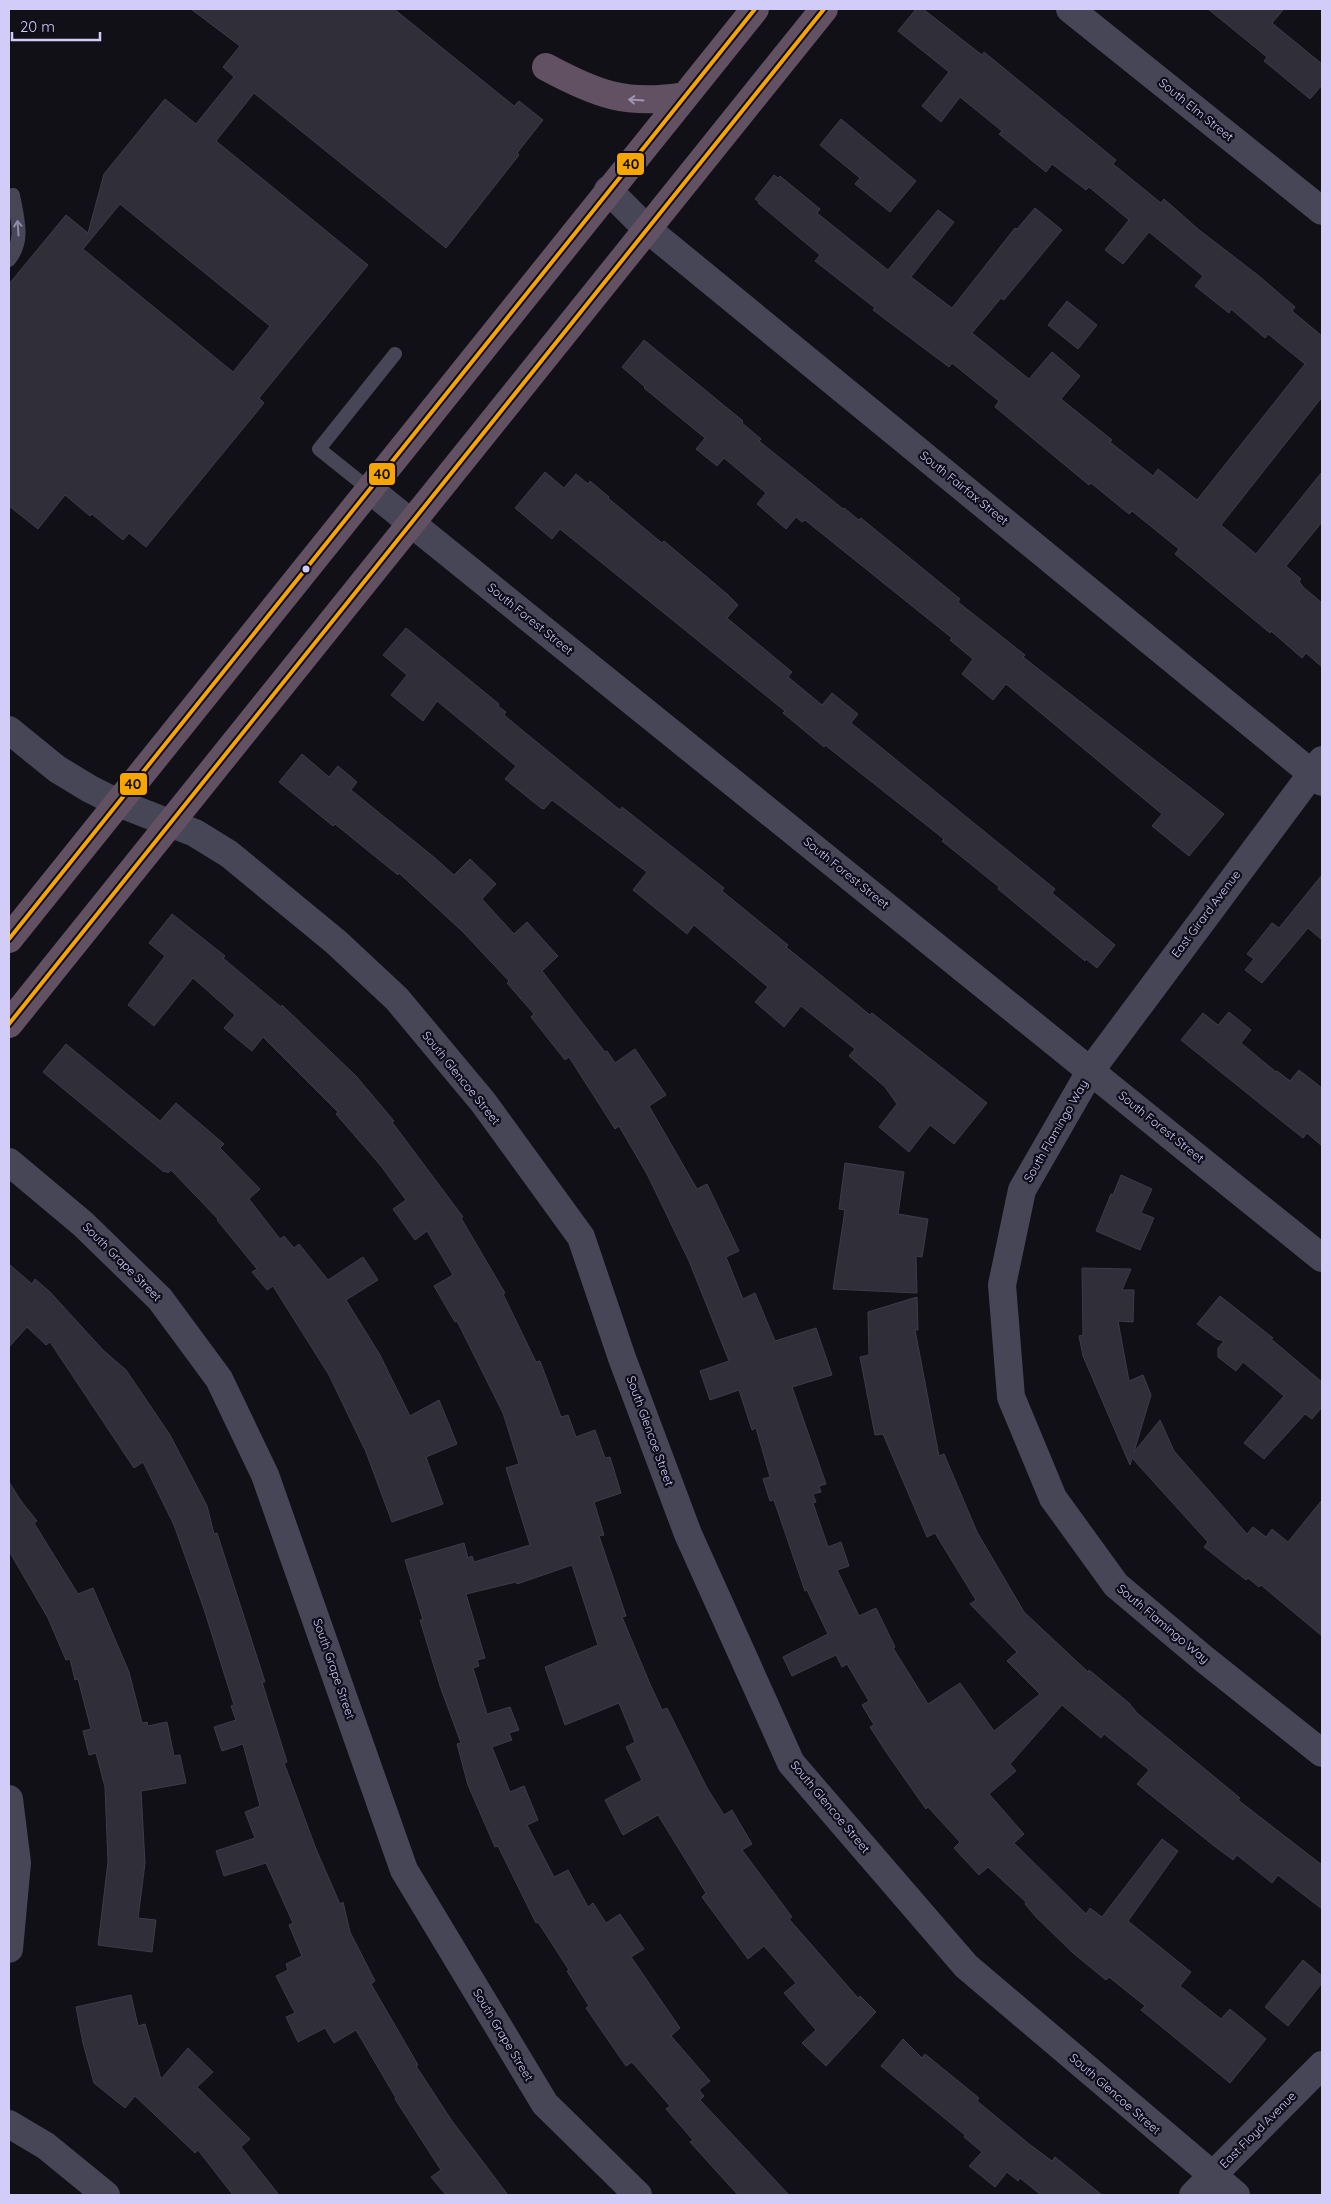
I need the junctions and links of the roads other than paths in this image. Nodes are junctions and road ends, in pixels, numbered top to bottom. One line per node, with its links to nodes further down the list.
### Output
1 (755, 9): 5 (highway)
2 (824, 9): 9 (highway)
3 (1070, 9): 8 (street, South Elm Street)
4 (546, 67): 5 (highway, one-way to 4)
5 (684, 96): 6 (highway)
6 (608, 190): 9 (street, South Fairfax Street); 12 (highway)
7 (12, 195): 10 (lane, one-way to 7)
8 (1322, 211)
9 (646, 228): 13 (highway); 15 (street, South Fairfax Street)
10 (9, 260)
11 (395, 354): 12 (lane)
12 (369, 489): 13 (street, South Forest Street); 16 (highway)
13 (410, 522): 17 (highway); 20 (street, South Forest Street)
14 (9, 730): 16 (street, South Glencoe Street)
15 (1318, 772): 20 (street, East Girard Avenue)
16 (118, 803): 17 (street, South Glencoe Street); 18 (highway)
17 (170, 823): 19 (highway); 28 (street, South Glencoe Street)
18 (9, 939)
19 (9, 1024)
20 (1091, 1070): 22 (street, South Forest Street); 23 (street, South Flamingo Way)
21 (9, 1162): 30 (street, South Grape Street)
22 (1322, 1258)
23 (1322, 1753)
24 (9, 1799): 25 (street)
25 (9, 1949)
26 (1322, 2064): 28 (street, East Floyd Avenue)
27 (9, 2124): 29 (street)
28 (1212, 2176): 31 (street, East Floyd Avenue); 32 (street, South Glencoe Street)
29 (106, 2195)
30 (638, 2195)
31 (1193, 2195)
32 (1236, 2195)

